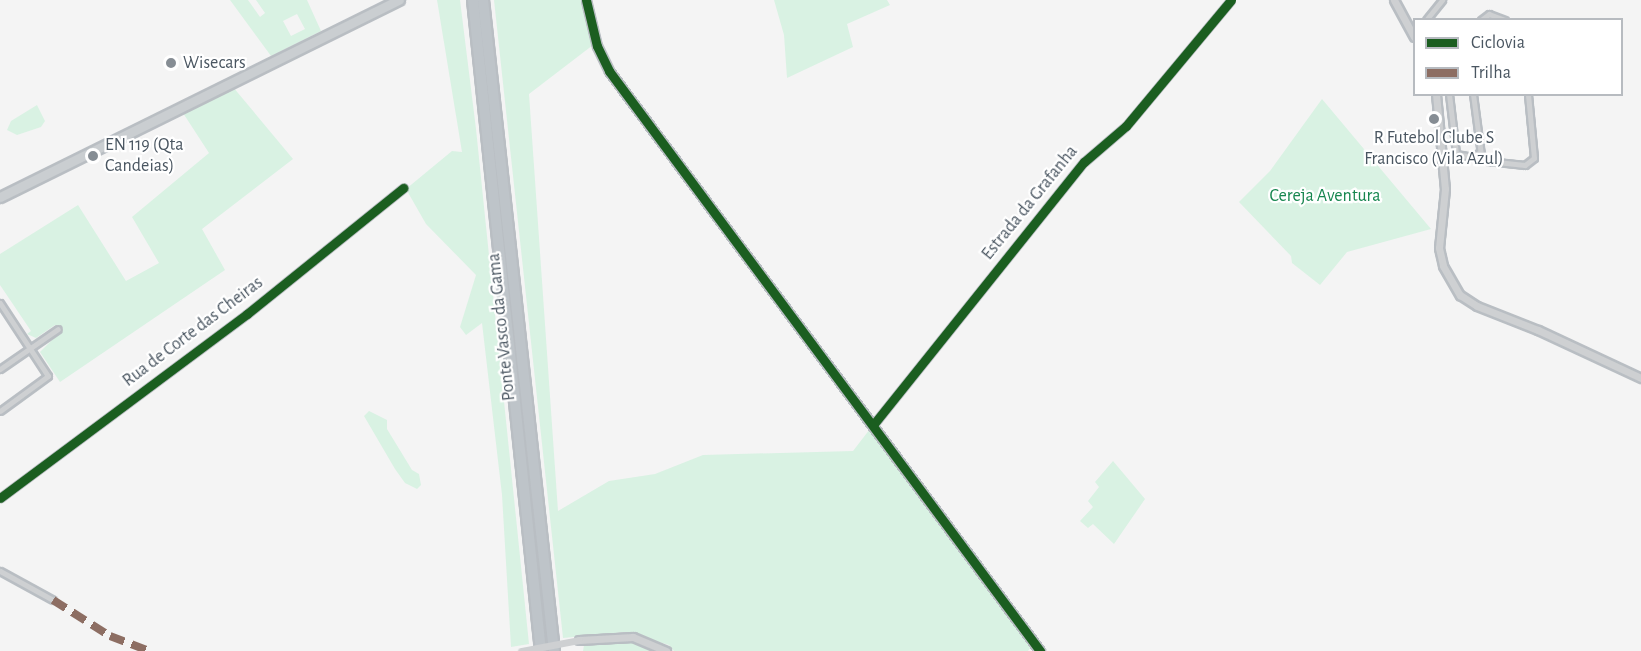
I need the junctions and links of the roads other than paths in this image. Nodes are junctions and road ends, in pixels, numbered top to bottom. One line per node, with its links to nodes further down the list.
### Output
1 (399, 0): 18 (main road)
2 (473, 0): 30 (highway, Ponte Vasco da Gama)
3 (483, 0): 31 (highway, Ponte Vasco da Gama)
4 (586, 0): 25 (street)
5 (1229, 0): 25 (street, Estrada da Grafanha)
6 (1394, 0): 11 (street)
7 (1442, 0): 8 (street)
8 (1428, 18)
9 (1483, 18): 10 (street)
10 (1500, 18)
11 (1413, 34)
12 (1436, 96): 23 (street)
13 (1449, 96): 16 (street)
14 (1473, 96): 16 (street)
15 (1528, 96): 16 (street)
16 (1480, 152)
17 (403, 188): 26 (street, Rua de Corte das Cheiras)
18 (0, 197)
19 (0, 303): 21 (street)
20 (58, 329): 21 (street)
21 (31, 348): 22 (street); 24 (street)
22 (0, 369)
23 (1641, 378)
24 (0, 411)
25 (873, 424): 33 (street)
26 (0, 498)
27 (0, 571): 28 (street)
28 (53, 600)
29 (521, 651): 32 (street, bridge)
30 (541, 651)
31 (554, 651)
32 (666, 651)
33 (1040, 651)

